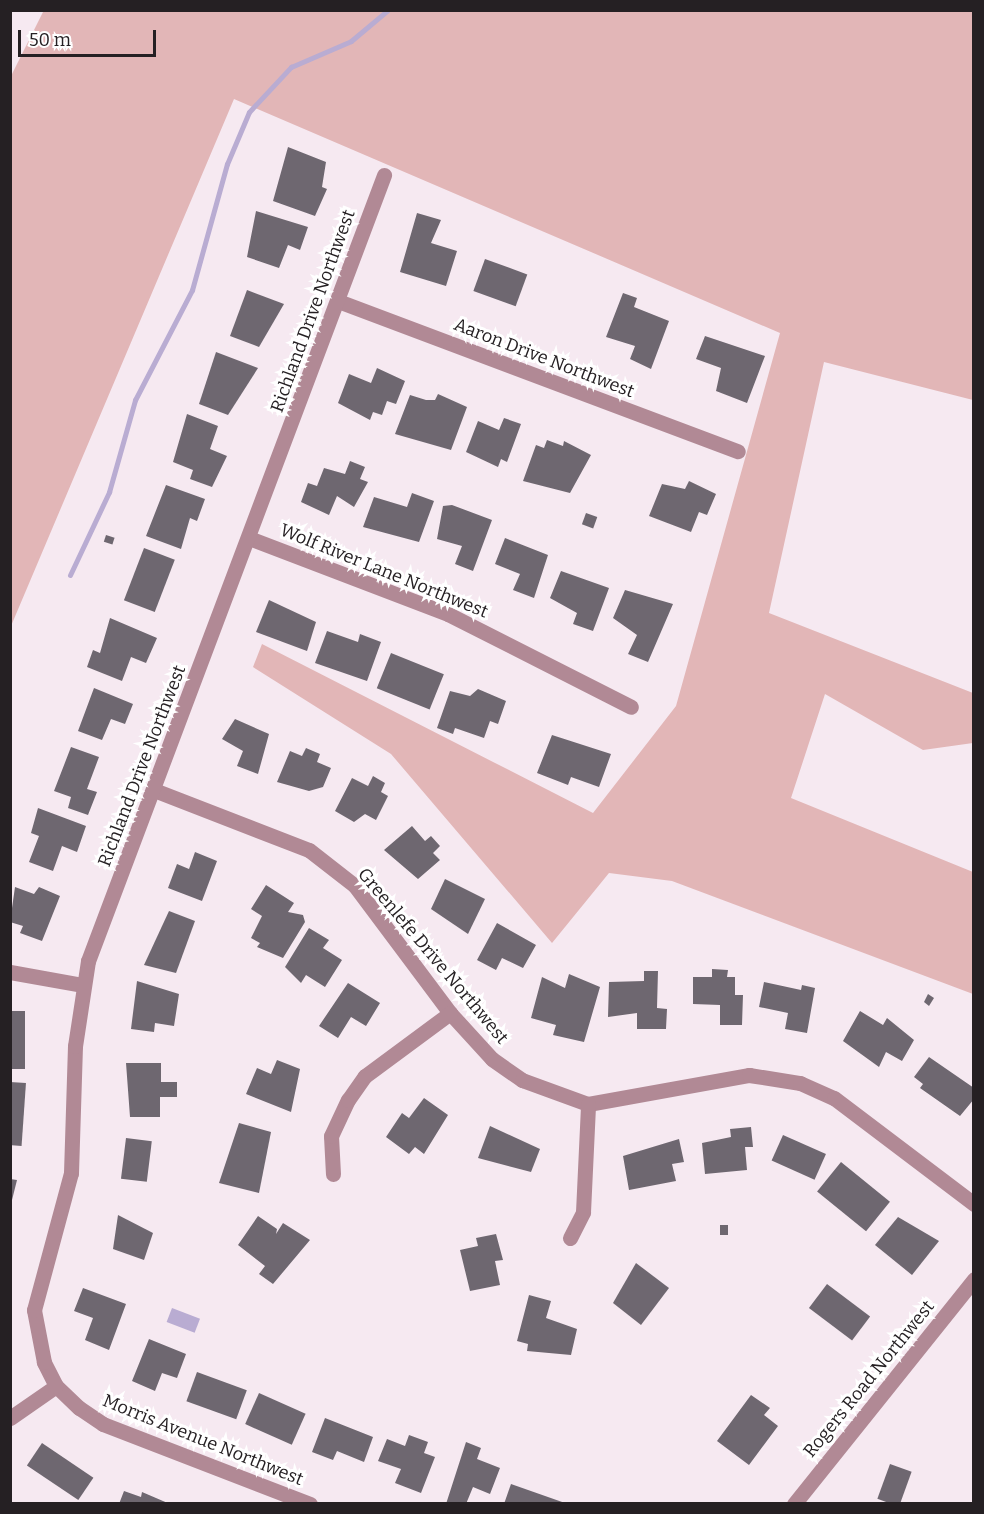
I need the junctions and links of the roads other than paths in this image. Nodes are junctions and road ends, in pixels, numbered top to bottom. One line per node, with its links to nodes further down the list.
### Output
1 (384, 175): 2 (street, Richland Drive Northwest)
2 (338, 301): 3 (street, Aaron Drive Northwest); 4 (street, Richland Drive Northwest)
3 (738, 451)
4 (249, 538): 5 (street, Wolf River Lane Northwest); 6 (street, Richland Drive Northwest)
5 (632, 707)
6 (154, 790): 8 (street, Richland Drive Northwest); 9 (street, Greenlefe Drive Northwest)
7 (10, 972): 8 (street)
8 (82, 985): 15 (street, Richland Drive Northwest)
9 (450, 1013): 10 (street, Greenlefe Drive Northwest); 11 (street)
10 (588, 1104): 12 (street); 13 (street)
11 (333, 1174)
12 (974, 1204)
13 (570, 1238)
14 (974, 1279): 18 (street, Rogers Road Northwest)
15 (56, 1386): 16 (street); 17 (street, Morris Avenue Northwest)
16 (10, 1418)
17 (310, 1503)
18 (794, 1503)

